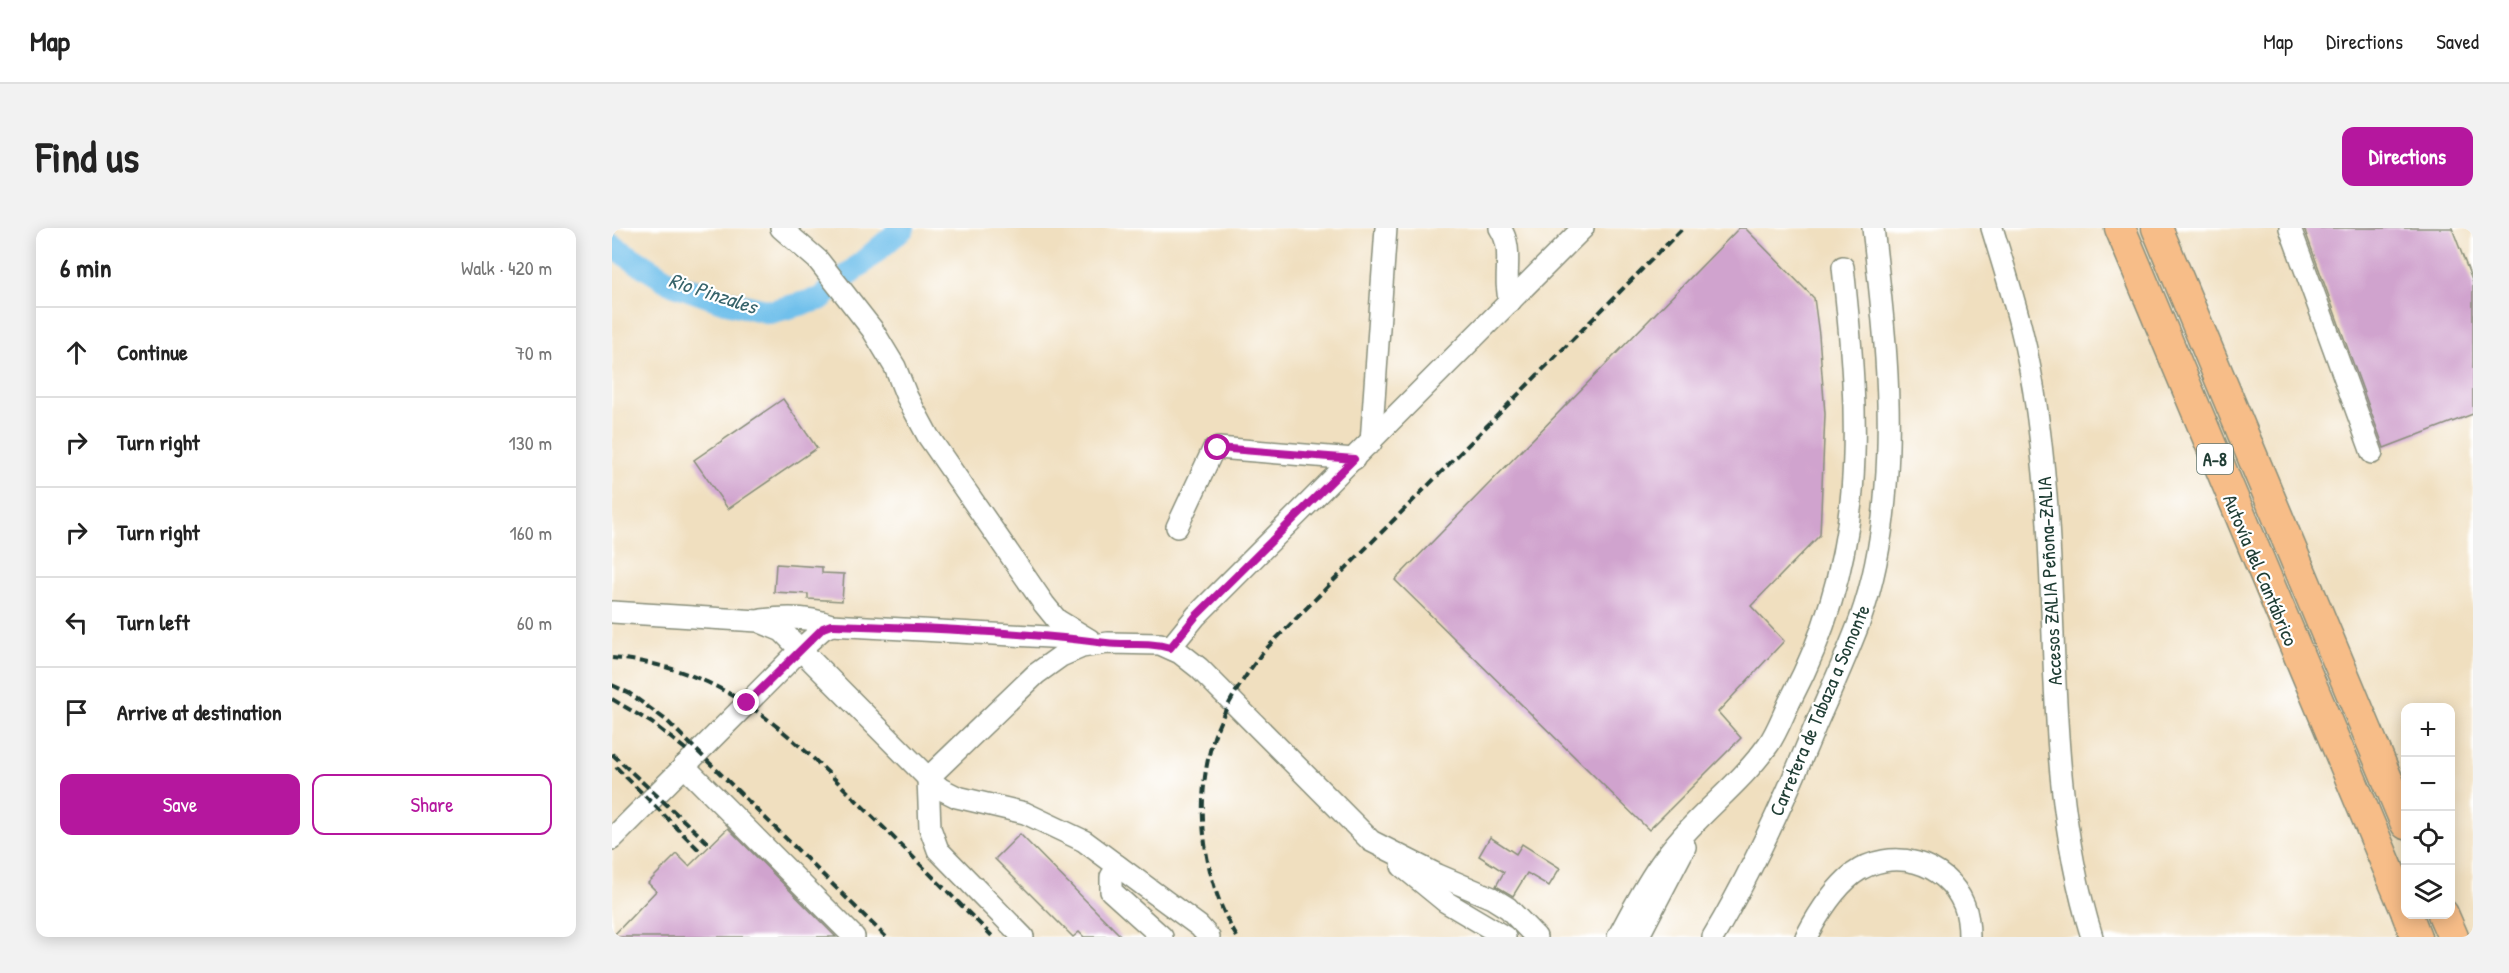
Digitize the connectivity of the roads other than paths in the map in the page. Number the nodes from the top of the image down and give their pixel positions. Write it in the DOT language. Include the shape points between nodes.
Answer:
graph roads {
  1 [pos="781,228"];
  2 [pos="1386,228"];
  3 [pos="1500,228"];
  4 [pos="1583,228"];
  5 [pos="1873,228"];
  6 [pos="1992,228"];
  7 [pos="2120,228"];
  8 [pos="2157,228"];
  9 [pos="2289,228"];
  10 [pos="1843,267"];
  11 [pos="1510,302"];
  12 [pos="1371,443"];
  13 [pos="2372,453"];
  14 [pos="1354,459"];
  15 [pos="1178,526"];
  16 [pos="1037,594"];
  17 [pos="612,612"];
  18 [pos="758,621"];
  19 [pos="831,625"];
  20 [pos="1023,635"];
  21 [pos="1099,642"];
  22 [pos="1170,648"];
  23 [pos="801,649"];
  24 [pos="1036,674"];
  25 [pos="684,766"];
  26 [pos="928,778"];
  27 [pos="2401,812"];
  28 [pos="1698,821"];
  29 [pos="612,839"];
  30 [pos="1371,841"];
  31 [pos="1118,866"];
  32 [pos="1737,898"];
  33 [pos="2401,901"];
  34 [pos="2408,919"];
  35 [pos="2445,919"];
  36 [pos="1497,932"];
  37 [pos="1806,935"];
  38 [pos="854,937"];
  39 [pos="1023,937"];
  40 [pos="1162,937"];
  41 [pos="1209,937"];
  42 [pos="1536,937"];
  43 [pos="1617,937"];
  44 [pos="1638,937"];
  45 [pos="1713,937"];
  46 [pos="1725,937"];
  47 [pos="1969,937"];
  48 [pos="2091,937"];
  49 [pos="2416,937"];
  50 [pos="2453,937"];
  1 -- 16 [label="street" via="818,260 872,329 918,420"];
  2 -- 12 [label="street"];
  3 -- 11 [label="street" via="1508,246 1506,290"];
  4 -- 11 [label="street"];
  5 -- 32 [label="street, Carretera de Tabaza a Somonte" via="1890,418 1876,558 1860,619"];
  6 -- 48 [label="street, Accesos ZALIA Peñona-ZALIA" via="2022,329 2036,406 2046,496 2056,724 2064,810"];
  7 -- 33 [label="highway, Autovía del Cantábrico / A-8"];
  8 -- 27 [label="highway, Autovía del Cantábrico / A-8"];
  9 -- 13 [label="street"];
  10 -- 28 [label="street" via="1856,423 1854,492 1838,580 1807,669 1769,744"];
  11 -- 12 [label="street"];
  12 -- 14 [label="street"];
  14 -- 15 [label="street" via="1218,448 1213,450"];
  14 -- 22 [label="street" via="1196,616"];
  16 -- 20 [label="street" via="1043,612 1040,626"];
  16 -- 21 [label="street" via="1057,620"];
  17 -- 18 [label="street"];
  18 -- 19 [label="street" via="778,618"];
  18 -- 23 [label="street" via="782,631"];
  19 -- 20 [label="street"];
  19 -- 23 [label="street"];
  20 -- 21 [label="street"];
  20 -- 24 [label="street" via="1040,652"];
  21 -- 22 [label="street" via="1149,643"];
  21 -- 24 [label="street" via="1072,651"];
  22 -- 30 [label="street" via="1199,668"];
  23 -- 25 [label="street"];
  23 -- 26 [label="street"];
  24 -- 26 [label="street"];
  25 -- 29 [label="street"];
  25 -- 38 [label="street"];
  26 -- 31 [label="street" via="957,797 1025,813 1084,841"];
  26 -- 39 [label="street" via="930,828 938,850"];
  28 -- 43 [label="street" via="1664,858"];
  28 -- 44 [label="street"];
  30 -- 36 [label="street" via="1446,902"];
  30 -- 42 [label="street" via="1498,902"];
  31 -- 40 [label="street" via="1109,884 1111,891"];
  31 -- 41 [label="street"];
  32 -- 45 [label="street, Carretera de Tabaza a Somonte"];
  32 -- 46 [label="street, Carretera de Tabaza a Somonte"];
  34 -- 49 [label="highway, Autovía del Cantábrico / A-8"];
  35 -- 50 [label="highway"];
  37 -- 47 [label="street" via="1852,875 1874,863 1900,859 1925,865 1946,878 1965,906"];
}
